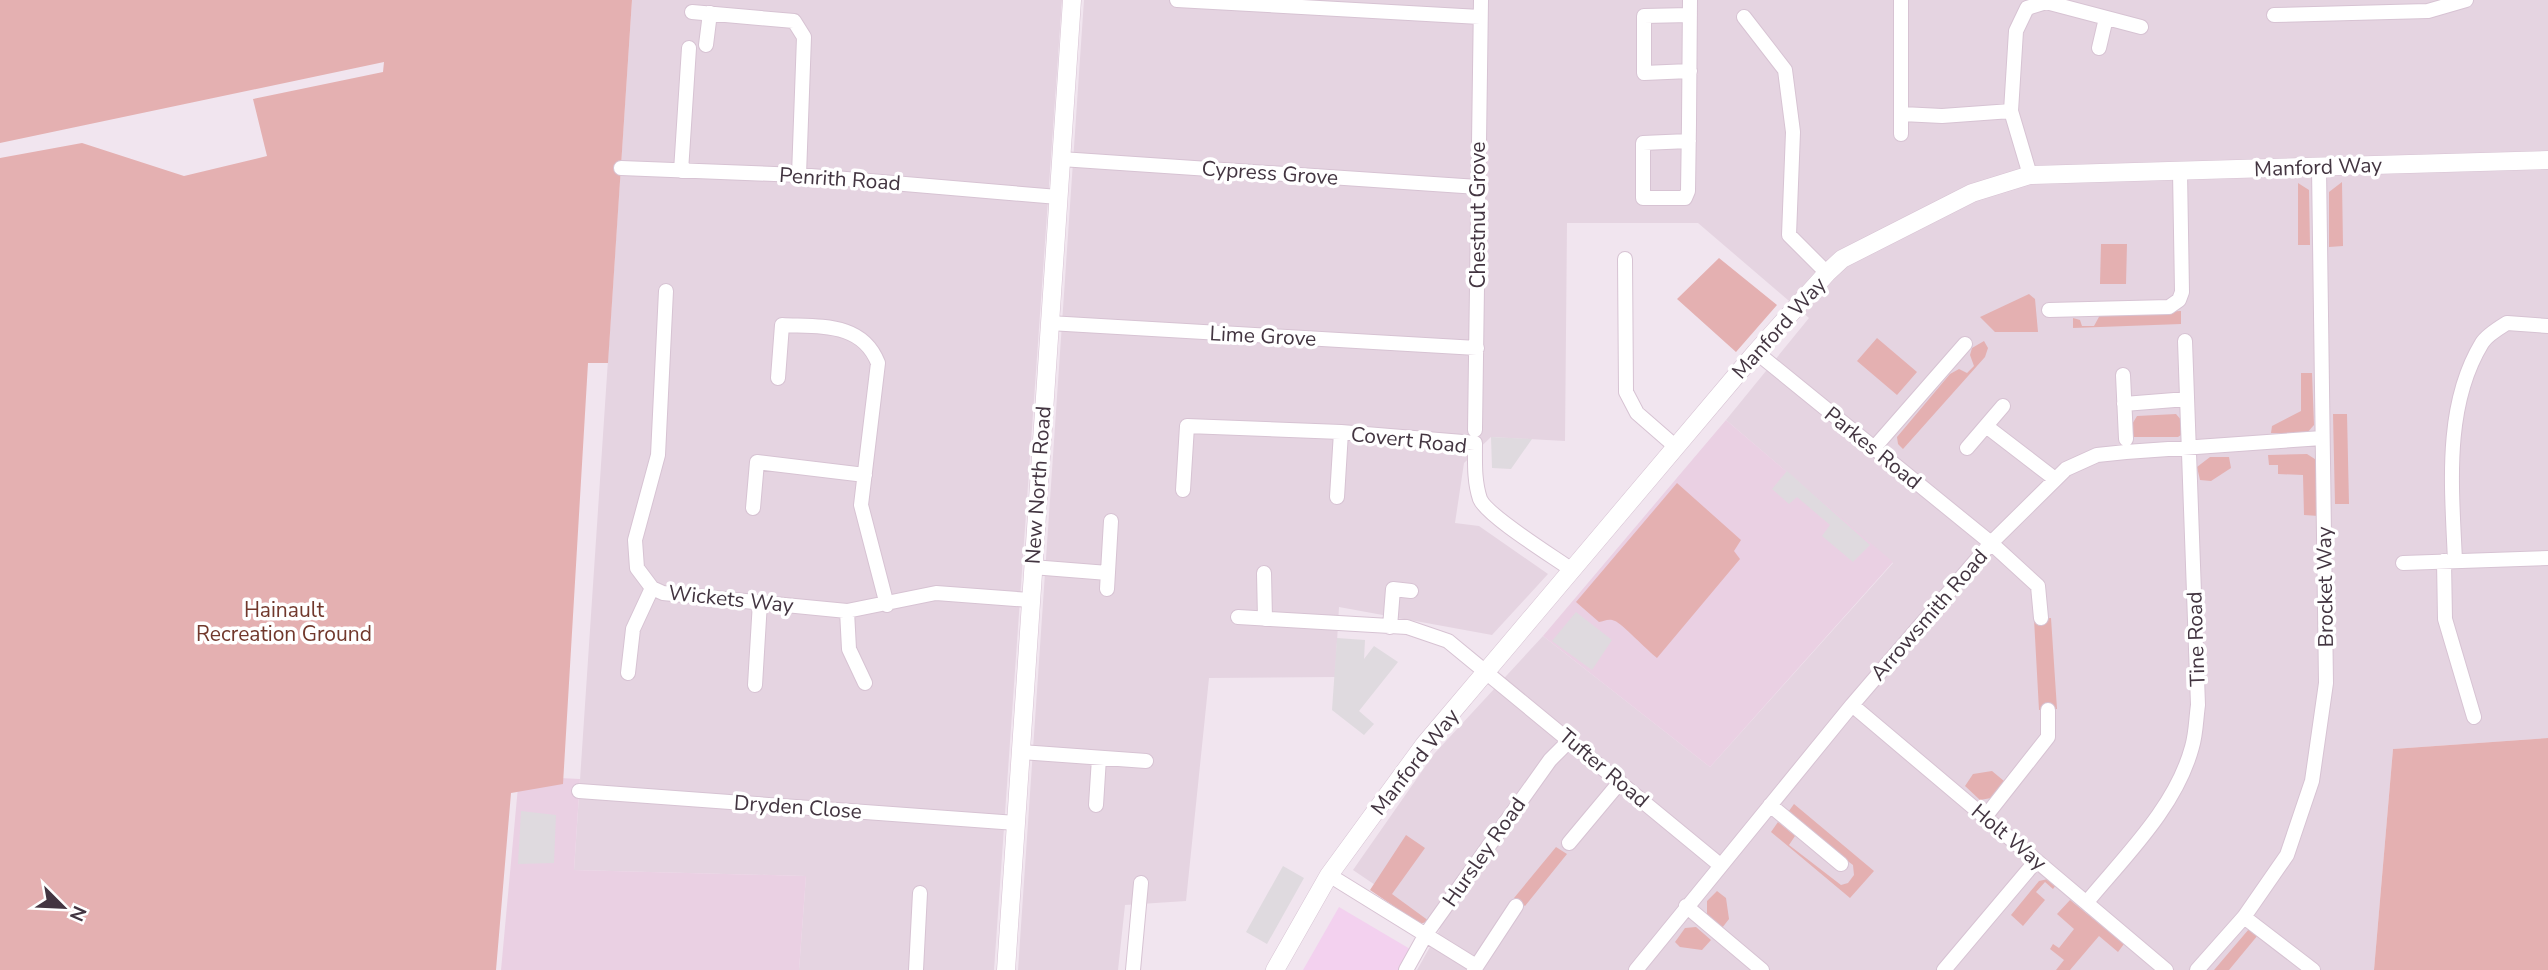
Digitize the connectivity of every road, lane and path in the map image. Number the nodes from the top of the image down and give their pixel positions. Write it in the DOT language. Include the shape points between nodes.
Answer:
graph roads {
  1 [pos="1072,0"];
  2 [pos="1177,0"];
  3 [pos="1480,0"];
  4 [pos="1901,0"];
  5 [pos="2466,0"];
  6 [pos="1690,7"];
  7 [pos="692,12"];
  8 [pos="710,13"];
  9 [pos="2274,15"];
  10 [pos="1480,16"];
  11 [pos="1744,18"];
  12 [pos="2106,18"];
  13 [pos="2141,27"];
  14 [pos="706,45"];
  15 [pos="689,48"];
  16 [pos="2099,48"];
  17 [pos="1690,71"];
  18 [pos="2011,111"];
  19 [pos="1902,114"];
  20 [pos="1901,134"];
  21 [pos="1689,141"];
  22 [pos="1061,159"];
  23 [pos="2548,160"];
  24 [pos="2319,167"];
  25 [pos="621,168"];
  26 [pos="681,171"];
  27 [pos="2180,171"];
  28 [pos="799,175"];
  29 [pos="2030,176"];
  30 [pos="1478,187"];
  31 [pos="1058,197"];
  32 [pos="1625,259"];
  33 [pos="1827,273"];
  34 [pos="666,291"];
  35 [pos="2049,310"];
  36 [pos="1049,323"];
  37 [pos="2548,326"];
  38 [pos="2185,341"];
  39 [pos="1965,344"];
  40 [pos="1477,348"];
  41 [pos="1756,352"];
  42 [pos="1955,356"];
  43 [pos="1967,366"];
  44 [pos="2123,375"];
  45 [pos="778,378"];
  46 [pos="2187,399"];
  47 [pos="2124,404"];
  48 [pos="2003,406"];
  49 [pos="1986,425"];
  50 [pos="1475,430"];
  51 [pos="1341,432"];
  52 [pos="2322,438"];
  53 [pos="2126,439"];
  54 [pos="2189,445"];
  55 [pos="1676,447"];
  56 [pos="1967,447"];
  57 [pos="1874,448"];
  58 [pos="865,475"];
  59 [pos="2055,479"];
  60 [pos="1183,491"];
  61 [pos="1337,497"];
  62 [pos="753,508"];
  63 [pos="1111,520"];
  64 [pos="1990,543"];
  65 [pos="2548,558"];
  66 [pos="2449,561"];
  67 [pos="2403,563"];
  68 [pos="1032,566"];
  69 [pos="1572,570"];
  70 [pos="1108,573"];
  71 [pos="1264,573"];
  72 [pos="652,588"];
  73 [pos="1107,589"];
  74 [pos="1411,591"];
  75 [pos="1030,600"];
  76 [pos="760,602"];
  77 [pos="887,605"];
  78 [pos="847,611"];
  79 [pos="1238,617"];
  80 [pos="2042,618"];
  81 [pos="1265,619"];
  82 [pos="1390,627"];
  83 [pos="1488,671"];
  84 [pos="628,673"];
  85 [pos="864,683"];
  86 [pos="755,685"];
  87 [pos="1852,705"];
  88 [pos="2048,710"];
  89 [pos="2474,717"];
  90 [pos="1570,740"];
  91 [pos="1021,752"];
  92 [pos="1099,758"];
  93 [pos="1146,761"];
  94 [pos="1620,782"];
  95 [pos="579,791"];
  96 [pos="1096,805"];
  97 [pos="1770,805"];
  98 [pos="1985,817"];
  99 [pos="1016,823"];
  100 [pos="1569,843"];
  101 [pos="2036,861"];
  102 [pos="1840,864"];
  103 [pos="1720,865"];
  104 [pos="1329,875"];
  105 [pos="1141,883"];
  106 [pos="920,893"];
  107 [pos="2087,902"];
  108 [pos="1516,906"];
  109 [pos="1686,906"];
  110 [pos="2244,917"];
  111 [pos="1426,934"];
  112 [pos="1952,967"];
  113 [pos="1475,968"];
  114 [pos="916,970"];
  115 [pos="1006,970"];
  116 [pos="1133,970"];
  117 [pos="1275,970"];
  118 [pos="1406,970"];
  119 [pos="1636,970"];
  120 [pos="1762,970"];
  121 [pos="2166,970"];
  122 [pos="2197,970"];
  123 [pos="2313,970"];
  1 -- 22 [label="street, New North Road"];
  2 -- 10 [label="street"];
  3 -- 10 [label="street, Chestnut Grove"];
  4 -- 19 [label="street"];
  5 -- 9 [label="street" via="2428,12"];
  6 -- 17 [label="street"];
  6 -- 17 [label="street" via="1644,16 1644,73"];
  7 -- 8 [label="street"];
  8 -- 14 [label="street"];
  8 -- 28 [label="street" via="794,21 804,37"];
  10 -- 30 [label="street, Chestnut Grove"];
  11 -- 33 [label="street" via="1785,70 1793,132 1789,235"];
  12 -- 13 [label="street"];
  12 -- 16 [label="street"];
  12 -- 18 [label="street" via="2046,2 2027,8 2016,31"];
  15 -- 26 [label="street"];
  17 -- 21 [label="street"];
  18 -- 19 [label="street"];
  18 -- 29 [label="street"];
  19 -- 20 [label="street"];
  21 -- 21 [label="street" via="1685,198 1643,198 1643,143"];
  22 -- 30 [label="street, Cypress Grove"];
  22 -- 31 [label="street, New North Road"];
  23 -- 24 [label="street, Manford Way"];
  24 -- 27 [label="street, Manford Way"];
  24 -- 52 [label="street, Brocket Way"];
  25 -- 26 [label="street, Penrith Road"];
  26 -- 28 [label="street, Penrith Road"];
  27 -- 29 [label="street, Manford Way"];
  27 -- 35 [label="street" via="2179,300 2169,307"];
  28 -- 31 [label="street, Penrith Road"];
  29 -- 33 [label="street, Manford Way" via="1972,193 1842,259"];
  30 -- 40 [label="street, Chestnut Grove"];
  31 -- 36 [label="street, New North Road"];
  32 -- 55 [label="street" via="1626,392 1637,413"];
  33 -- 41 [label="street, Manford Way"];
  34 -- 72 [label="street, Wickets Way" via="658,455 635,540 637,568"];
  36 -- 40 [label="street, Lime Grove"];
  36 -- 68 [label="street, New North Road"];
  37 -- 66 [label="street" via="2507,323 2483,340 2460,393"];
  38 -- 46 [label="street, Tine Road"];
  39 -- 42 [label="street"];
  40 -- 50 [label="street, Chestnut Grove"];
  41 -- 55 [label="street, Manford Way"];
  41 -- 57 [label="street, Parkes Road"];
  42 -- 43 [label="street"];
  42 -- 57 [label="street"];
  44 -- 47 [label="street"];
  45 -- 58 [label="street" via="782,325 858,334 878,363"];
  46 -- 47 [label="street"];
  46 -- 54 [label="street, Tine Road"];
  47 -- 53 [label="street"];
  48 -- 49 [label="street"];
  49 -- 56 [label="street"];
  49 -- 59 [label="street"];
  51 -- 60 [label="street, Covert Road" via="1187,426"];
  51 -- 61 [label="street, Covert Road"];
  51 -- 69 [label="street, Covert Road" via="1475,443 1475,478 1481,502"];
  52 -- 54 [label="street, Arrowsmith Road"];
  52 -- 110 [label="street, Brocket Way" via="2326,683 2312,781 2287,855"];
  54 -- 59 [label="street, Arrowsmith Road" via="2097,455"];
  54 -- 107 [label="street, Tine Road" via="2199,705 2192,748 2153,822"];
  55 -- 69 [label="street, Manford Way"];
  57 -- 64 [label="street, Parkes Road"];
  58 -- 62 [label="street" via="757,462"];
  58 -- 77 [label="street" via="861,505"];
  59 -- 64 [label="street, Arrowsmith Road"];
  63 -- 70 [label="street"];
  64 -- 80 [label="street, Parkes Road" via="2038,586"];
  64 -- 87 [label="street, Arrowsmith Road"];
  65 -- 66 [label="street"];
  66 -- 67 [label="street"];
  66 -- 89 [label="street" via="2445,619"];
  68 -- 70 [label="street"];
  68 -- 75 [label="street, New North Road"];
  69 -- 83 [label="street, Manford Way"];
  70 -- 73 [label="street"];
  71 -- 81 [label="street"];
  72 -- 76 [label="street, Wickets Way" via="663,593"];
  72 -- 84 [label="street" via="633,629"];
  74 -- 82 [label="street" via="1393,589"];
  75 -- 77 [label="street, Wickets Way" via="936,593"];
  75 -- 91 [label="street, New North Road"];
  76 -- 78 [label="street, Wickets Way"];
  76 -- 86 [label="street"];
  77 -- 78 [label="street, Wickets Way"];
  78 -- 85 [label="street" via="849,649"];
  79 -- 81 [label="street, Tufter Road"];
  81 -- 82 [label="street, Tufter Road"];
  82 -- 83 [label="street, Tufter Road" via="1407,627 1448,640"];
  83 -- 90 [label="street, Tufter Road"];
  83 -- 104 [label="street, Manford Way" via="1424,745"];
  87 -- 97 [label="street, Arrowsmith Road"];
  87 -- 98 [label="street, Holt Way"];
  88 -- 98 [label="street" via="2048,737"];
  90 -- 94 [label="street, Tufter Road"];
  90 -- 111 [label="street, Hursley Road" via="1550,760"];
  91 -- 92 [label="street"];
  91 -- 99 [label="street, New North Road"];
  92 -- 93 [label="street"];
  92 -- 96 [label="street"];
  94 -- 100 [label="street"];
  94 -- 103 [label="street, Tufter Road"];
  95 -- 99 [label="street, Dryden Close"];
  97 -- 102 [label="street"];
  97 -- 103 [label="street, Arrowsmith Road"];
  98 -- 101 [label="street, Holt Way"];
  99 -- 115 [label="street, New North Road"];
  101 -- 107 [label="street, Holt Way"];
  101 -- 112 [label="street"];
  103 -- 109 [label="street, Arrowsmith Road"];
  104 -- 111 [label="street"];
  104 -- 117 [label="street, Manford Way"];
  105 -- 116 [label="street"];
  106 -- 114 [label="street"];
  107 -- 121 [label="street, Holt Way"];
  108 -- 113 [label="street"];
  109 -- 119 [label="street, Arrowsmith Road"];
  109 -- 120 [label="street"];
  110 -- 122 [label="street, Brocket Way"];
  110 -- 123 [label="street"];
  111 -- 113 [label="street"];
  111 -- 118 [label="street, Hursley Road"];
}
